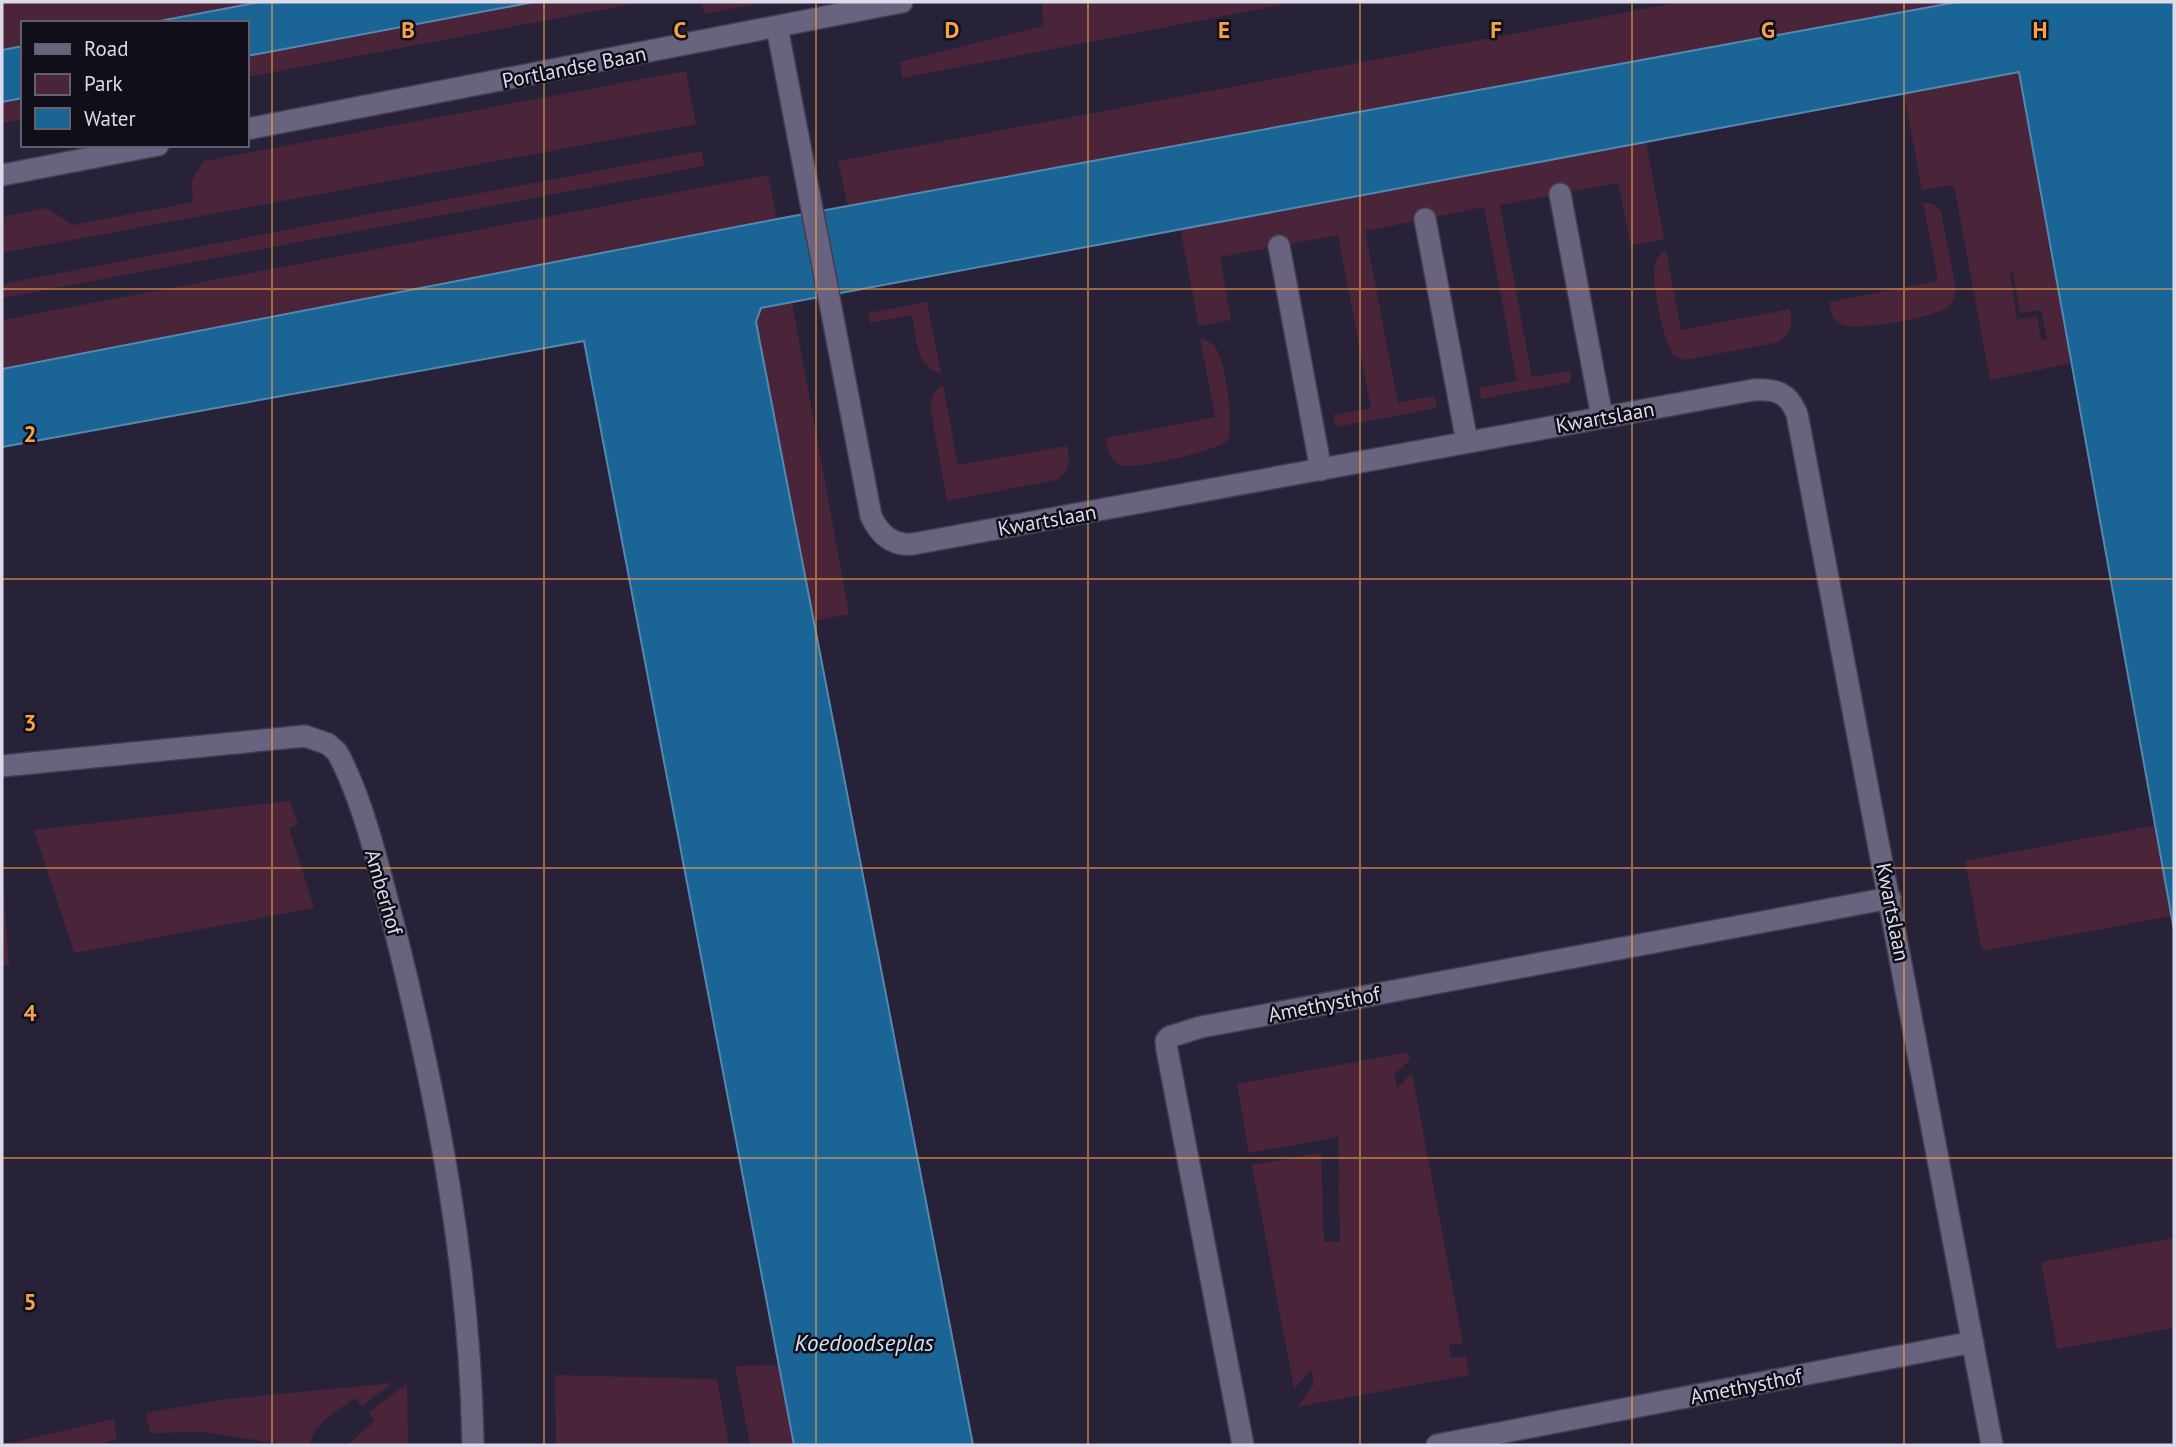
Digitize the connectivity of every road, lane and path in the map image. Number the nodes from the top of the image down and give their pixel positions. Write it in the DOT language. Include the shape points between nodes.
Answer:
graph roads {
  1 [pos="902,2"];
  2 [pos="777,27"];
  3 [pos="248,129"];
  4 [pos="147,147"];
  5 [pos="2,174"];
  6 [pos="1560,194"];
  7 [pos="1426,219"];
  8 [pos="1279,246"];
  9 [pos="1602,417"];
  10 [pos="1467,442"];
  11 [pos="1321,470"];
  12 [pos="3,760"];
  13 [pos="1890,898"];
  14 [pos="1973,1342"];
  15 [pos="473,1445"];
  16 [pos="1243,1445"];
  17 [pos="1437,1445"];
  18 [pos="1992,1445"];
  1 -- 2 [label="street, Portlandse Baan"];
  2 -- 3 [label="street, Portlandse Baan"];
  2 -- 11 [label="street, Kwartslaan" via="871,516 878,530 897,543 913,544"];
  4 -- 5 [label="street"];
  6 -- 9 [label="street"];
  7 -- 10 [label="street"];
  8 -- 11 [label="street"];
  9 -- 10 [label="street, Kwartslaan"];
  9 -- 13 [label="street, Kwartslaan" via="1753,390 1772,389 1791,401"];
  10 -- 11 [label="street, Kwartslaan"];
  12 -- 15 [label="street, Amberhof" via="306,736 337,752 385,891 445,1156 467,1316"];
  13 -- 14 [label="street, Kwartslaan"];
  13 -- 16 [label="street, Amethysthof" via="1169,1037 1167,1051"];
  14 -- 17 [label="street, Amethysthof"];
  14 -- 18 [label="street, Kwartslaan"];
}
